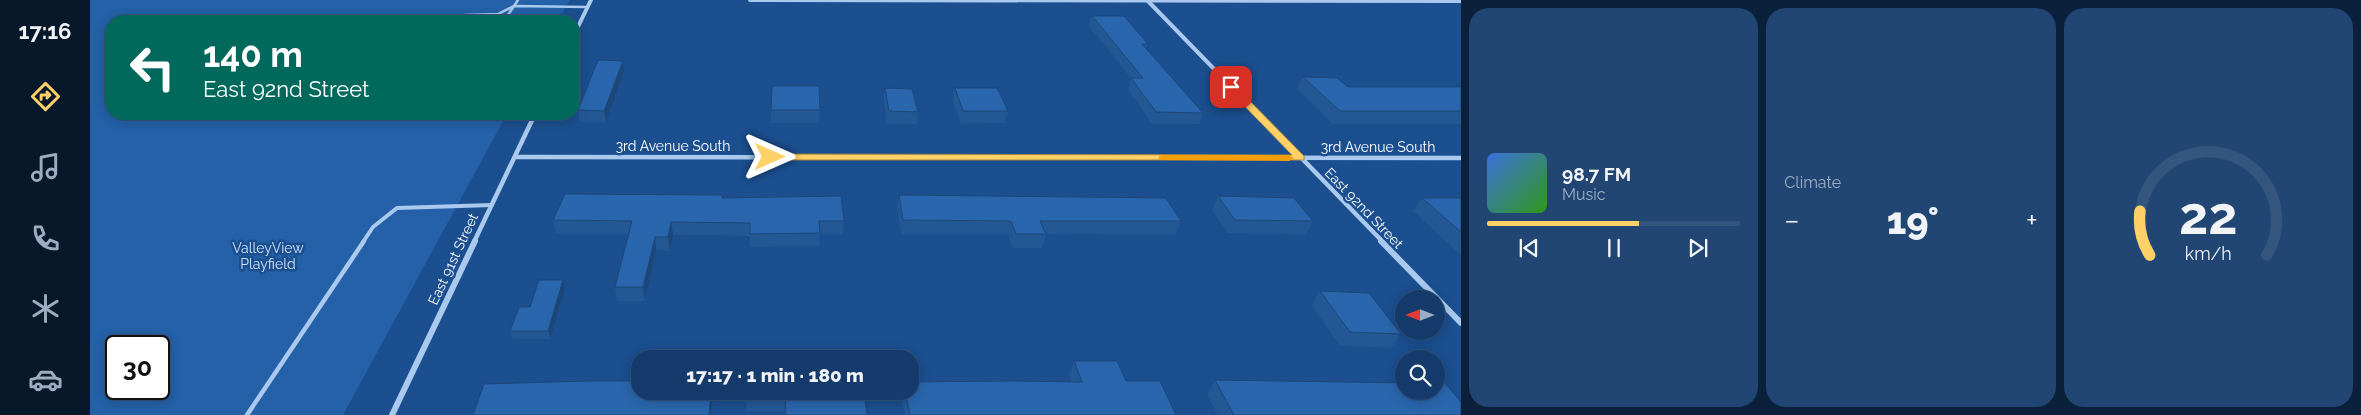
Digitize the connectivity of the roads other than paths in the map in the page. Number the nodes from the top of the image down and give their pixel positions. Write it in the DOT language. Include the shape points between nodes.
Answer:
graph roads {
  1 [pos="518,0"];
  2 [pos="590,0"];
  3 [pos="750,0"];
  4 [pos="1147,0"];
  5 [pos="1461,1"];
  6 [pos="514,6"];
  7 [pos="587,7"];
  8 [pos="465,15"];
  9 [pos="508,15"];
  10 [pos="580,22"];
  11 [pos="532,120"];
  12 [pos="514,157"];
  13 [pos="1300,158"];
  14 [pos="1461,158"];
  15 [pos="492,205"];
  16 [pos="1461,323"];
  17 [pos="247,415"];
  18 [pos="392,415"];
  1 -- 6 [label="lane"];
  2 -- 7 [label="street"];
  3 -- 4 [label="street"];
  4 -- 5 [label="street"];
  4 -- 13 [label="street, East 92nd Street"];
  6 -- 7 [label="lane"];
  6 -- 8 [label="lane" via="498,14"];
  6 -- 9 [label="lane"];
  7 -- 10 [label="street"];
  11 -- 12 [label="street, East 91st Street"];
  12 -- 13 [label="street, 3rd Avenue South"];
  12 -- 15 [label="street, East 91st Street"];
  13 -- 14 [label="street, 3rd Avenue South"];
  13 -- 16 [label="street, East 92nd Street"];
  15 -- 17 [label="lane" via="397,208 373,227"];
  15 -- 18 [label="street, East 91st Street"];
}
